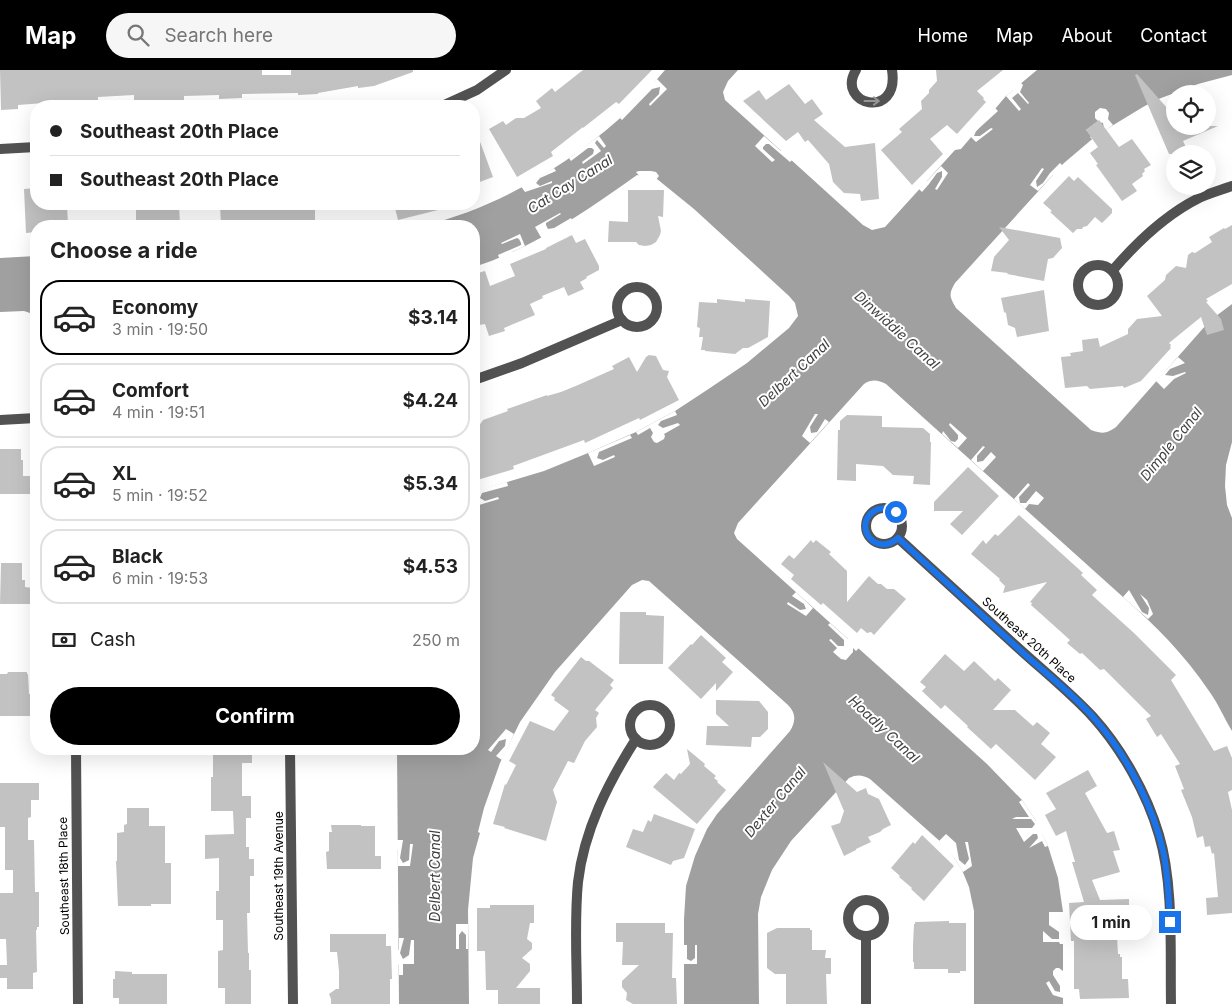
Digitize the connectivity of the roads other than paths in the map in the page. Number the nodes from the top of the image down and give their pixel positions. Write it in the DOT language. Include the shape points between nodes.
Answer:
graph roads {
  1 [pos="506,70"];
  2 [pos="856,70"];
  3 [pos="892,70"];
  4 [pos="455,100"];
  5 [pos="30,146"];
  6 [pos="0,149"];
  7 [pos="1232,186"];
  8 [pos="1113,270"];
  9 [pos="622,320"];
  10 [pos="480,378"];
  11 [pos="30,418"];
  12 [pos="0,420"];
  13 [pos="898,538"];
  14 [pos="636,739"];
  15 [pos="76,755"];
  16 [pos="290,755"];
  17 [pos="866,936"];
  18 [pos="78,1004"];
  19 [pos="293,1004"];
  20 [pos="577,1004"];
  21 [pos="866,1004"];
  22 [pos="1171,1004"];
  1 -- 4 [label="street"];
  2 -- 3 [label="street, one-way" via="852,77 855,94 863,101 873,103 883,100 892,91"];
  5 -- 6 [label="street"];
  7 -- 8 [label="street" via="1199,198 1166,218 1144,236"];
  8 -- 8 [label="street" via="1096,264 1085,269 1080,274 1078,285 1083,298 1099,305 1114,298 1119,282"];
  9 -- 10 [label="street"];
  11 -- 12 [label="street"];
  13 -- 22 [label="street, Southeast 20th Place" via="1070,693 1094,717 1129,768 1152,815 1164,856 1170,915"];
  14 -- 20 [label="street" via="604,795 584,850 577,899"];
  15 -- 18 [label="street, Southeast 18th Place"];
  16 -- 19 [label="street, Southeast 19th Avenue"];
  17 -- 21 [label="street"];
}
